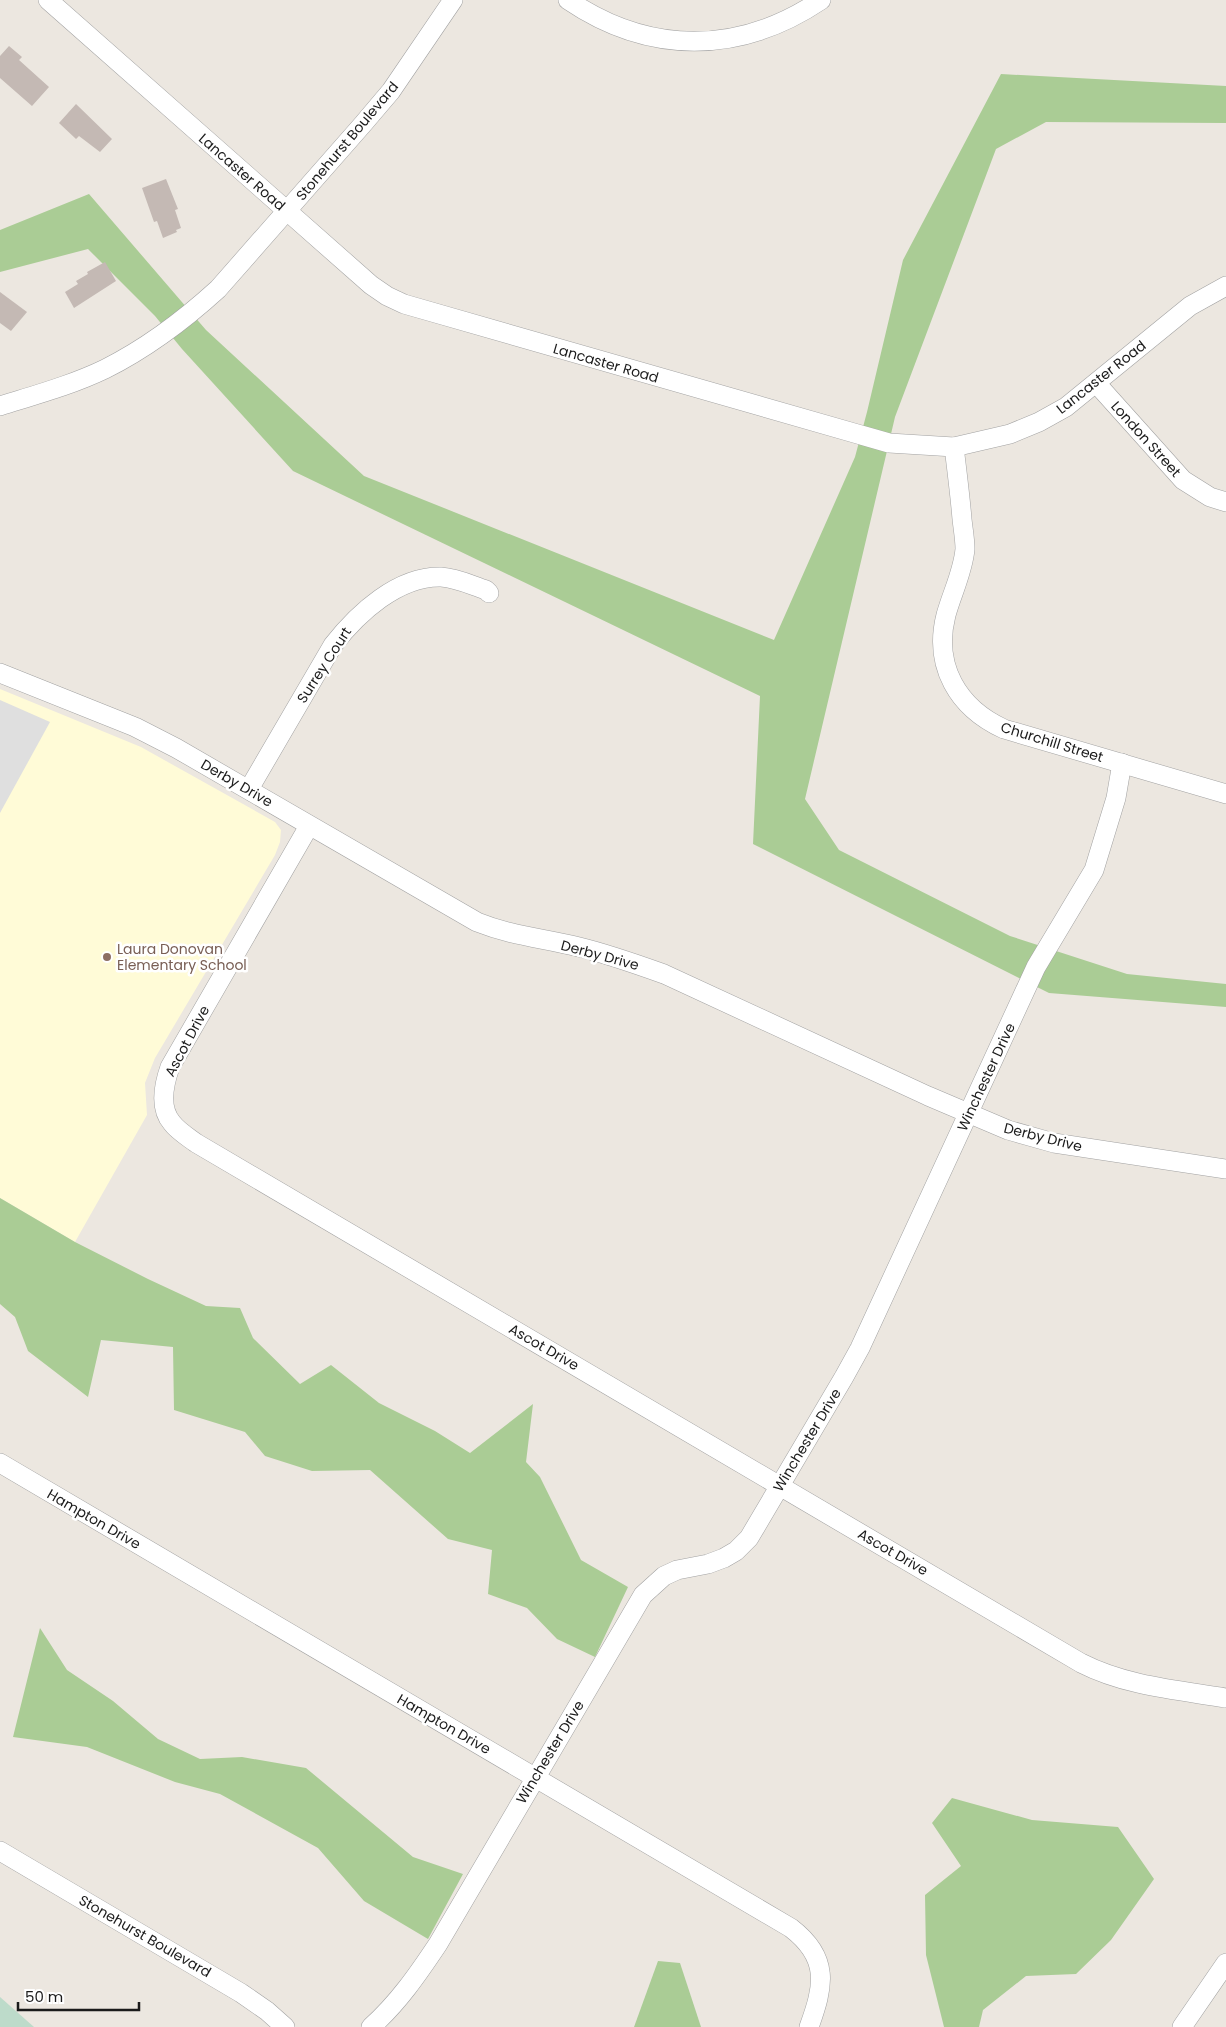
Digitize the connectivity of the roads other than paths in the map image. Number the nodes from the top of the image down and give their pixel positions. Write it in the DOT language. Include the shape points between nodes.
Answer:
graph roads {
  1 [pos="48,0"];
  2 [pos="453,0"];
  3 [pos="568,0"];
  4 [pos="821,0"];
  5 [pos="287,211"];
  6 [pos="1226,286"];
  7 [pos="1096,383"];
  8 [pos="0,406"];
  9 [pos="954,447"];
  10 [pos="1226,502"];
  11 [pos="489,593"];
  12 [pos="0,673"];
  13 [pos="1122,763"];
  14 [pos="248,790"];
  15 [pos="1226,794"];
  16 [pos="309,826"];
  17 [pos="969,1113"];
  18 [pos="1226,1169"];
  19 [pos="0,1463"];
  20 [pos="780,1486"];
  21 [pos="1226,1698"];
  22 [pos="535,1777"];
  23 [pos="0,1851"];
  24 [pos="1226,1963"];
  25 [pos="285,2027"];
  26 [pos="371,2027"];
  27 [pos="809,2027"];
  28 [pos="1182,2027"];
  1 -- 5 [label="street, Lancaster Road"];
  2 -- 5 [label="street, Stonehurst Boulevard" via="391,91"];
  3 -- 4 [label="street" via="607,23 631,32 656,38 708,41 774,26"];
  5 -- 8 [label="street, Stonehurst Boulevard" via="218,288 165,333 104,370"];
  5 -- 9 [label="street, Lancaster Road" via="371,285 404,304 889,443"];
  6 -- 7 [label="street, Lancaster Road" via="1190,306"];
  7 -- 9 [label="street, Lancaster Road" via="1066,407 1039,422 1010,434"];
  7 -- 10 [label="street, London Street" via="1183,480"];
  9 -- 13 [label="street, Churchill Street" via="965,548 946,615 943,650 955,688 975,712 1004,729"];
  11 -- 14 [label="street, Surrey Court" via="454,579 429,578 395,590 364,610 333,645"];
  12 -- 14 [label="street, Derby Drive" via="135,727"];
  13 -- 15 [label="street, Churchill Street"];
  13 -- 17 [label="street, Winchester Drive" via="1116,798 1094,870 1036,967"];
  14 -- 16 [label="street, Derby Drive"];
  16 -- 17 [label="street, Derby Drive" via="477,922 515,935 614,956 664,974"];
  16 -- 20 [label="street, Ascot Drive" via="170,1067 164,1089 165,1113 171,1123 196,1143"];
  17 -- 18 [label="street, Derby Drive" via="1008,1130 1054,1142"];
  17 -- 20 [label="street, Winchester Drive" via="860,1348"];
  19 -- 22 [label="street, Hampton Drive"];
  20 -- 21 [label="street, Ascot Drive" via="1098,1672 1129,1682"];
  20 -- 22 [label="street, Winchester Drive" via="749,1538 736,1551 708,1564 664,1576 643,1595"];
  22 -- 26 [label="street, Winchester Drive" via="418,1974"];
  22 -- 27 [label="street, Hampton Drive" via="800,1935 811,1948 821,1975 821,1989"];
  23 -- 25 [label="street, Stonehurst Boulevard" via="241,1993"];
  24 -- 28 [label="street"];
}
